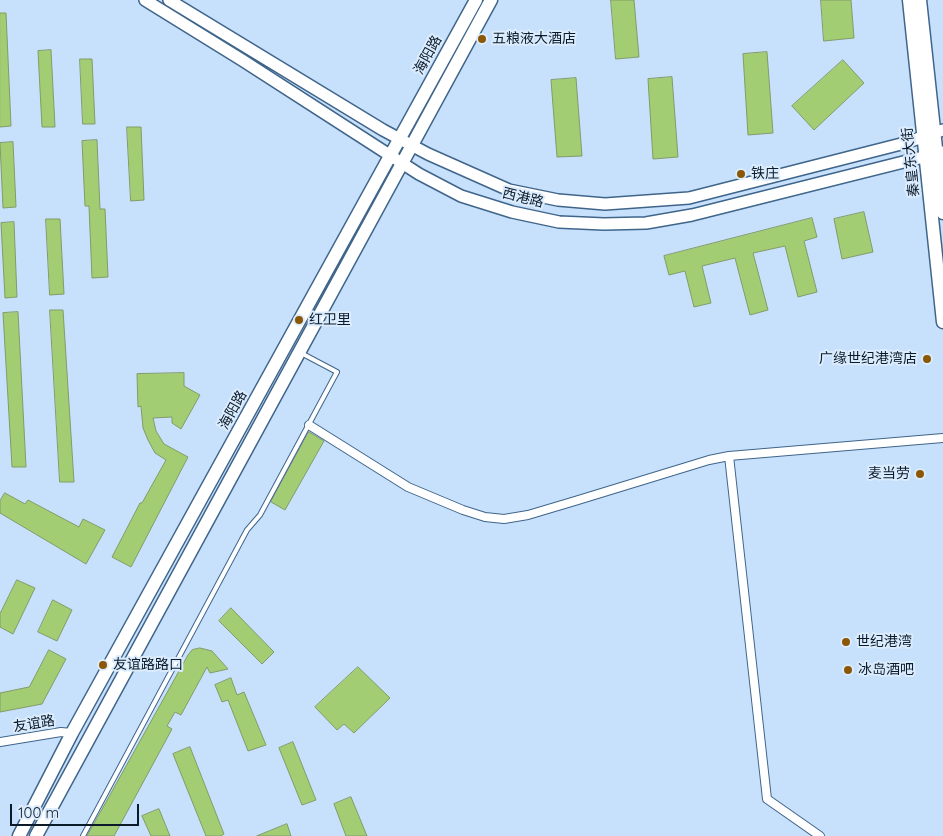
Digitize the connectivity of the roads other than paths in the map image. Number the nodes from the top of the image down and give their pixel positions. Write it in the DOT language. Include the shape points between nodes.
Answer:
graph roads {
  1 [pos="145,0"];
  2 [pos="169,0"];
  3 [pos="476,0"];
  4 [pos="491,0"];
  5 [pos="909,0"];
  6 [pos="920,0"];
  7 [pos="934,134"];
  8 [pos="399,139"];
  9 [pos="412,146"];
  10 [pos="935,154"];
  11 [pos="390,156"];
  12 [pos="402,163"];
  13 [pos="943,213"];
  14 [pos="943,322"];
  15 [pos="299,352"];
  16 [pos="309,425"];
  17 [pos="943,438"];
  18 [pos="730,456"];
  19 [pos="72,734"];
  20 [pos="0,742"];
  21 [pos="20,836"];
  22 [pos="36,836"];
  23 [pos="82,836"];
  24 [pos="820,836"];
  1 -- 11 [label="main road, 西港路"];
  2 -- 8 [label="main road, 西港路"];
  3 -- 8 [label="main road, 海阳路"];
  4 -- 9 [label="main road, 海阳路"];
  5 -- 7 [label="main road, 秦皇东大街"];
  6 -- 7 [label="main road, 秦皇东大街"];
  7 -- 9 [label="main road, 西港路" via="689,198 605,204 558,200 509,190"];
  7 -- 10 [label="main road, 秦皇东大街"];
  8 -- 9 [label="main road, 西港路"];
  8 -- 11 [label="main road, 海阳路"];
  9 -- 12 [label="main road, 海阳路"];
  10 -- 12 [label="main road, 西港路" via="692,215 646,223 604,224 559,222 512,212 461,196"];
  10 -- 13 [label="main road, 秦皇东大街"];
  10 -- 14 [label="main road, 秦皇东大街"];
  11 -- 12 [label="main road, 西港路"];
  11 -- 19 [label="main road, 海阳路"];
  12 -- 15 [label="main road, 海阳路"];
  15 -- 16 [label="lane" via="337,372"];
  15 -- 22 [label="main road, 海阳路"];
  16 -- 18 [label="street" via="408,487 463,510 504,519"];
  16 -- 23 [label="lane" via="260,515 247,530"];
  17 -- 18 [label="street"];
  18 -- 24 [label="street" via="767,799"];
  19 -- 20 [label="street, 友谊路" via="61,732"];
  19 -- 21 [label="main road, 海阳路"];
}
